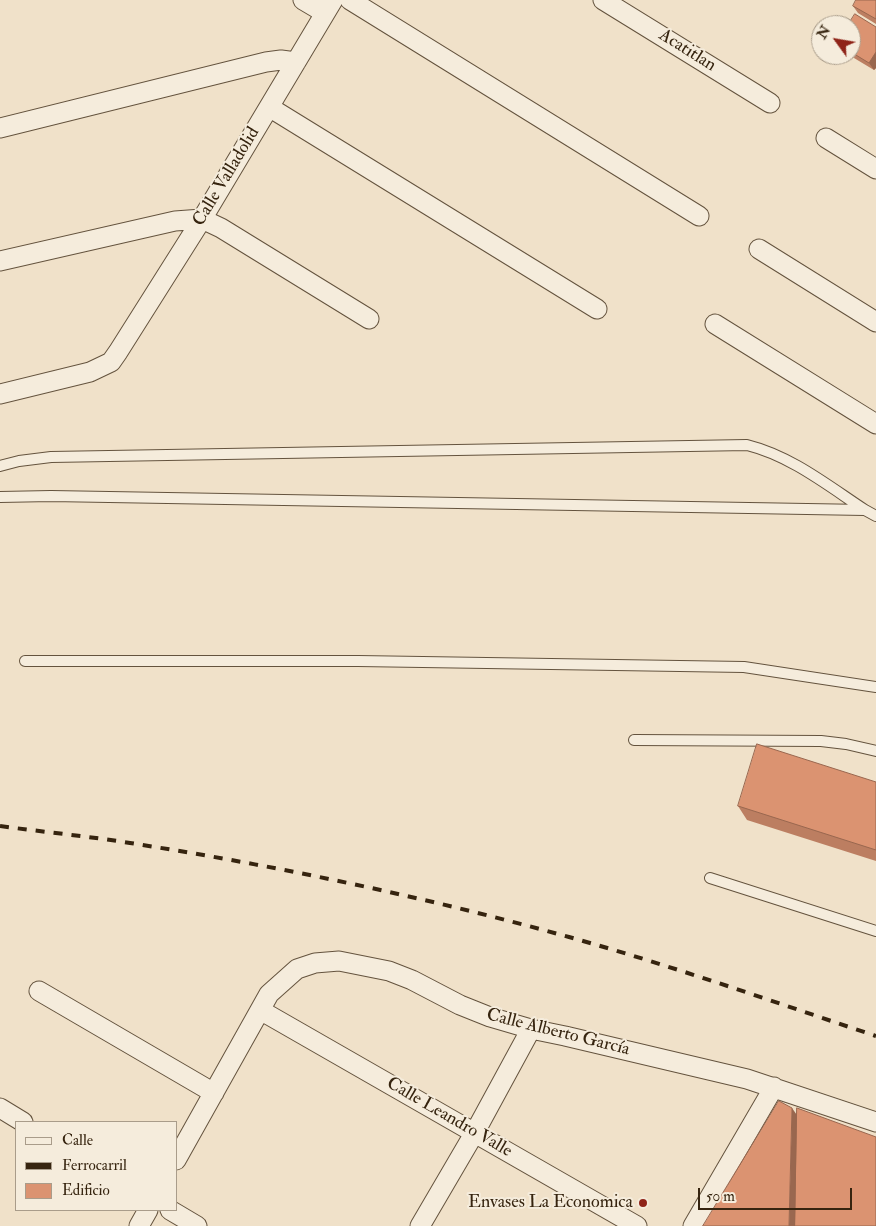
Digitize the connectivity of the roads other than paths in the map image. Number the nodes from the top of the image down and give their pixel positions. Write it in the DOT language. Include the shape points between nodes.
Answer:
graph roads {
  1 [pos="303,0"];
  2 [pos="350,0"];
  3 [pos="604,0"];
  4 [pos="329,7"];
  5 [pos="296,62"];
  6 [pos="770,102"];
  7 [pos="269,108"];
  8 [pos="0,128"];
  9 [pos="826,138"];
  10 [pos="876,169"];
  11 [pos="699,216"];
  12 [pos="202,219"];
  13 [pos="759,249"];
  14 [pos="0,261"];
  15 [pos="597,309"];
  16 [pos="369,319"];
  17 [pos="876,322"];
  18 [pos="715,324"];
  19 [pos="0,394"];
  20 [pos="876,424"];
  21 [pos="0,466"];
  22 [pos="0,497"];
  23 [pos="865,510"];
  24 [pos="876,516"];
  25 [pos="25,661"];
  26 [pos="876,687"];
  27 [pos="634,740"];
  28 [pos="876,751"];
  29 [pos="710,878"];
  30 [pos="876,931"];
  31 [pos="39,991"];
  32 [pos="260,1010"];
  33 [pos="531,1030"];
  34 [pos="774,1087"];
  35 [pos="214,1093"];
  36 [pos="0,1108"];
  37 [pos="21,1121"];
  38 [pos="876,1122"];
  39 [pos="475,1132"];
  40 [pos="178,1156"];
  41 [pos="147,1211"];
  42 [pos="172,1211"];
  43 [pos="139,1226"];
  44 [pos="197,1226"];
  45 [pos="420,1226"];
  46 [pos="637,1226"];
  47 [pos="692,1226"];
  1 -- 4 [label="street"];
  2 -- 11 [label="street"];
  3 -- 6 [label="street, Acatitlan"];
  4 -- 5 [label="street, Calle Valladolid"];
  5 -- 7 [label="street, Calle Valladolid"];
  5 -- 8 [label="street" via="266,62"];
  7 -- 12 [label="street, Calle Valladolid"];
  7 -- 15 [label="street"];
  9 -- 10 [label="street"];
  12 -- 14 [label="street" via="175,221"];
  12 -- 16 [label="street"];
  12 -- 19 [label="street, Calle Valladolid" via="111,362 90,372"];
  13 -- 17 [label="street"];
  18 -- 20 [label="street"];
  21 -- 23 [label="lane" via="51,457 748,445 778,454"];
  22 -- 23 [label="lane"];
  23 -- 24 [label="lane"];
  25 -- 26 [label="lane" via="358,661 744,667"];
  27 -- 28 [label="lane" via="821,741"];
  29 -- 30 [label="lane"];
  31 -- 35 [label="street"];
  32 -- 33 [label="street, Calle Alberto García" via="269,994 297,969 315,963 339,962 389,971 460,1005"];
  32 -- 35 [label="street, Calle Alberto García"];
  32 -- 39 [label="street, Calle Leandro Valle"];
  33 -- 34 [label="street, Calle Alberto García"];
  33 -- 39 [label="street"];
  34 -- 38 [label="street, Calle Alberto García"];
  34 -- 47 [label="street"];
  35 -- 40 [label="street, Calle Alberto García"];
  36 -- 37 [label="street"];
  39 -- 45 [label="street"];
  39 -- 46 [label="street, Calle Leandro Valle"];
  41 -- 43 [label="street"];
  42 -- 44 [label="street"];
}
